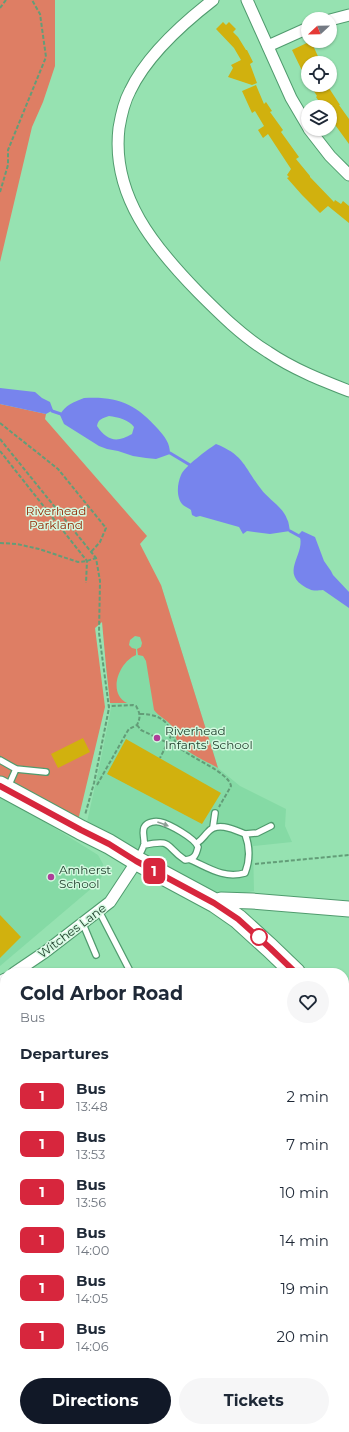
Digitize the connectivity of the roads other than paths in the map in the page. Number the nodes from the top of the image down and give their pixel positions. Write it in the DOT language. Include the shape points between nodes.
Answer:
graph roads {
  1 [pos="212,0"];
  2 [pos="247,0"];
  3 [pos="349,15"];
  4 [pos="337,18"];
  5 [pos="301,31"];
  6 [pos="268,46"];
  7 [pos="301,115"];
  8 [pos="315,136"];
  9 [pos="349,176"];
  10 [pos="349,391"];
  11 [pos="0,760"];
  12 [pos="16,768"];
  13 [pos="46,772"];
  14 [pos="4,787"];
  15 [pos="215,813"];
  16 [pos="272,826"];
  17 [pos="213,827"];
  18 [pos="245,834"];
  19 [pos="197,843"];
  20 [pos="140,853"];
  21 [pos="191,860"];
  22 [pos="214,903"];
  23 [pos="349,909"];
  24 [pos="99,911"];
  25 [pos="83,924"];
  26 [pos="96,955"];
  27 [pos="21,968"];
  28 [pos="128,968"];
  29 [pos="291,968"];
  1 -- 10 [label="street" via="168,39 130,91 121,119 118,140 119,160 127,193 136,215 168,259 238,330 296,368"];
  2 -- 6 [label="street"];
  3 -- 4 [label="street"];
  5 -- 6 [label="street"];
  6 -- 7 [label="street"];
  8 -- 9 [label="street"];
  11 -- 12 [label="lane"];
  12 -- 13 [label="lane"];
  12 -- 14 [label="lane"];
  14 -- 20 [label="highway" via="109,844"];
  15 -- 17 [label="lane"];
  16 -- 18 [label="lane" via="257,833"];
  17 -- 18 [label="lane"];
  17 -- 19 [label="lane" via="204,839"];
  18 -- 21 [label="lane" via="248,841 248,865 245,873 228,875"];
  20 -- 19 [label="lane, one-way" via="143,831 150,822 159,821"];
  19 -- 21 [label="lane" via="197,854"];
  20 -- 21 [label="lane" via="159,842 167,844 185,860"];
  20 -- 22 [label="highway"];
  20 -- 24 [label="street, Witches Lane" via="110,902"];
  22 -- 23 [label="main road" via="222,900 252,901"];
  22 -- 29 [label="highway" via="238,919"];
  24 -- 25 [label="street, Witches Lane"];
  24 -- 28 [label="lane"];
  25 -- 26 [label="lane"];
  25 -- 27 [label="street, Witches Lane"];
}
